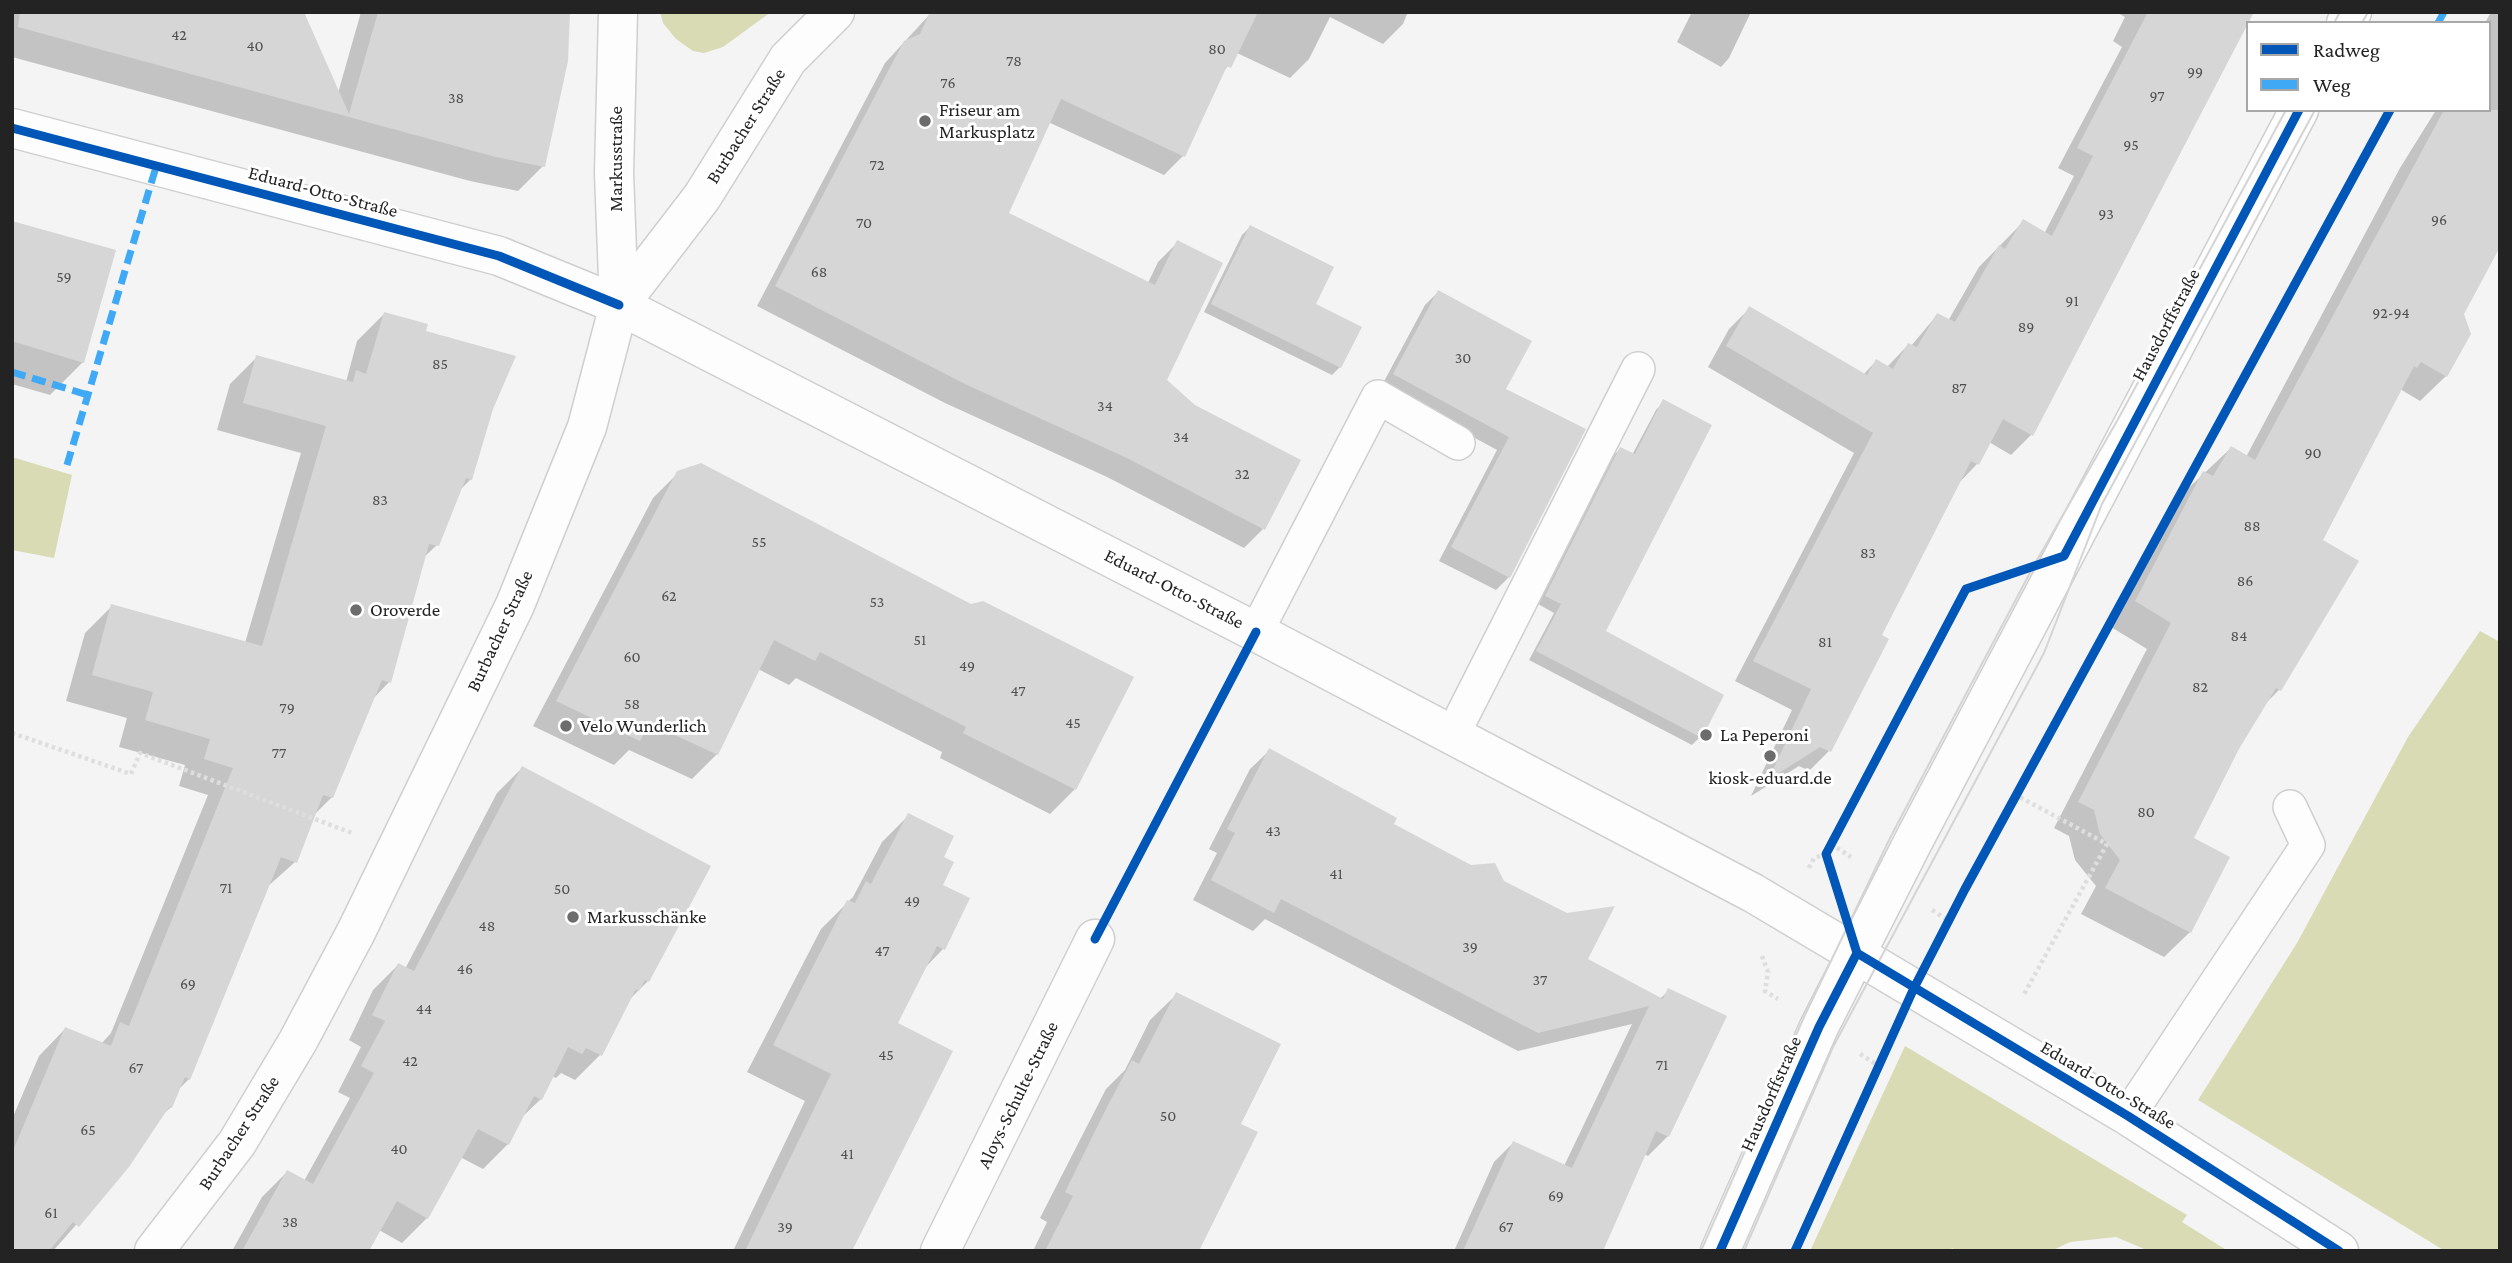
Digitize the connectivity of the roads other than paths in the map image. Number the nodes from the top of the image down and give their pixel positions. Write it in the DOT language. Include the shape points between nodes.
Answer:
graph roads {
  1 [pos="618,12"];
  2 [pos="835,12"];
  3 [pos="2298,112"];
  4 [pos="12,128"];
  5 [pos="619,305"];
  6 [pos="1638,369"];
  7 [pos="1458,443"];
  8 [pos="1256,632"];
  9 [pos="1453,734"];
  10 [pos="2290,807"];
  11 [pos="1095,939"];
  12 [pos="1857,953"];
  13 [pos="2128,1116"];
  14 [pos="2322,1246"];
  15 [pos="153,1251"];
  16 [pos="940,1251"];
  17 [pos="1720,1251"];
  1 -- 5 [label="street, Markusstraße" via="614,173"];
  2 -- 5 [label="street, Burbacher Straße" via="788,58 702,197"];
  3 -- 12 [label="street, Hausdorffstraße"];
  4 -- 5 [label="street, Eduard-Otto-Straße" via="499,256"];
  5 -- 8 [label="street, Eduard-Otto-Straße"];
  5 -- 15 [label="street, Burbacher Straße" via="587,427 515,605 396,849 317,1005 237,1143"];
  6 -- 9 [label="lane"];
  7 -- 8 [label="lane" via="1378,397"];
  8 -- 9 [label="street, Eduard-Otto-Straße"];
  9 -- 12 [label="street, Eduard-Otto-Straße"];
  10 -- 13 [label="lane" via="2308,845"];
  11 -- 16 [label="street, Aloys-Schulte-Straße"];
  12 -- 13 [label="street, Eduard-Otto-Straße"];
  12 -- 17 [label="street, Hausdorffstraße" via="1819,1027"];
  13 -- 14 [label="street, Eduard-Otto-Straße"];
}
